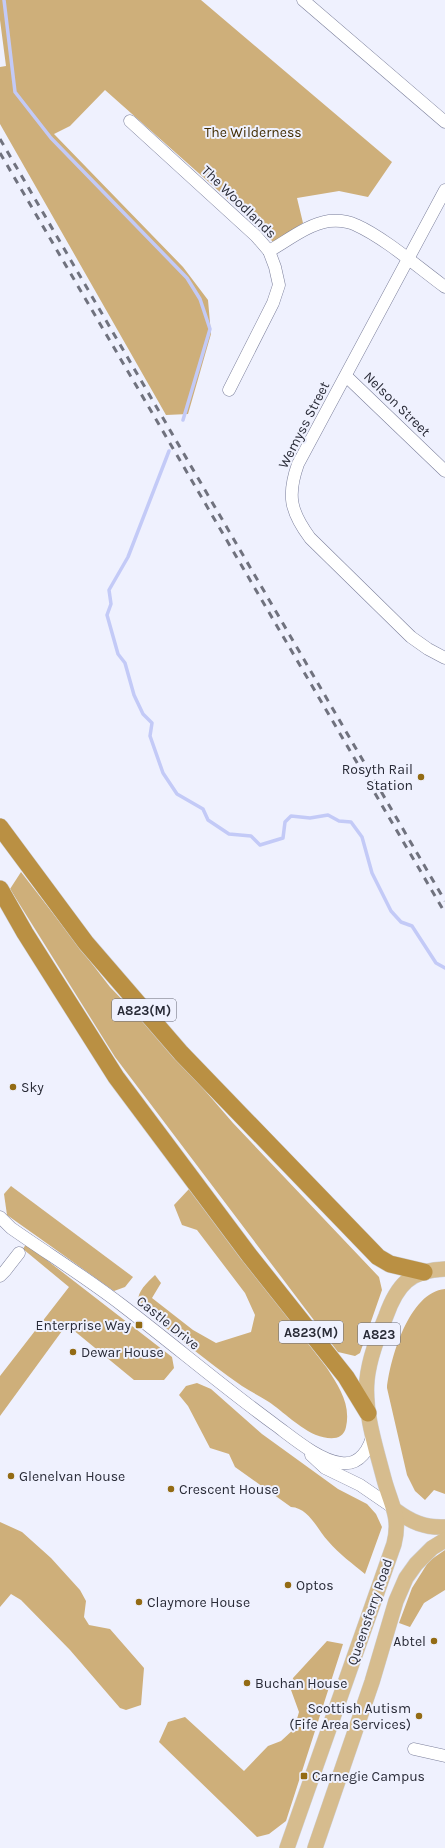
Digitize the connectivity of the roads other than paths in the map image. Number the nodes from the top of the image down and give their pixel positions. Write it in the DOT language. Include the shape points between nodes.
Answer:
graph roads {
  1 [pos="303,0"];
  2 [pos="130,120"];
  3 [pos="445,122"];
  4 [pos="445,190"];
  5 [pos="269,251"];
  6 [pos="408,260"];
  7 [pos="445,287"];
  8 [pos="346,376"];
  9 [pos="229,390"];
  10 [pos="445,471"];
  11 [pos="445,658"];
  12 [pos="0,827"];
  13 [pos="0,889"];
  14 [pos="0,1217"];
  15 [pos="5,1226"];
  16 [pos="19,1253"];
  17 [pos="445,1269"];
  18 [pos="424,1272"];
  19 [pos="0,1276"];
  20 [pos="368,1413"];
  21 [pos="373,1433"];
  22 [pos="302,1445"];
  23 [pos="395,1509"];
  24 [pos="445,1527"];
  25 [pos="445,1540"];
  26 [pos="414,1749"];
  27 [pos="445,1756"];
  28 [pos="287,1848"];
  29 [pos="315,1848"];
  1 -- 3 [label="street"];
  2 -- 5 [label="street, The Woodlands" via="238,218"];
  4 -- 6 [label="street, Wemyss Street"];
  5 -- 6 [label="street" via="315,225 341,220 356,224"];
  5 -- 9 [label="street, The Woodlands" via="279,285 273,303"];
  6 -- 7 [label="street"];
  6 -- 8 [label="street, Wemyss Street"];
  8 -- 10 [label="street, Nelson Street"];
  8 -- 11 [label="street, Wemyss Street" via="298,464 292,482 292,504 298,522 310,538 412,637 428,650"];
  12 -- 18 [label="highway, A823(M)" via="86,943 181,1053 378,1257 390,1264"];
  13 -- 20 [label="highway, A823(M)" via="116,1078 349,1381"];
  14 -- 15 [label="street, Castle Drive"];
  15 -- 22 [label="street, Castle Drive" via="122,1305"];
  16 -- 19 [label="street"];
  17 -- 18 [label="main road, A823"];
  18 -- 20 [label="main road, A823" via="397,1290 389,1308 369,1369"];
  20 -- 21 [label="main road, A823"];
  21 -- 22 [label="street, Castle Drive" via="367,1450 359,1458 347,1463 331,1461"];
  21 -- 23 [label="main road, A823" via="385,1483"];
  22 -- 23 [label="street, Castle Drive" via="325,1468 364,1487"];
  23 -- 24 [label="main road" via="414,1523 428,1527"];
  23 -- 28 [label="main road, Queensferry Road / A823" via="397,1529 394,1544"];
  25 -- 29 [label="main road, Queensferry Road" via="432,1548 416,1564 406,1578 396,1601 372,1682"];
  26 -- 27 [label="street"];
}
